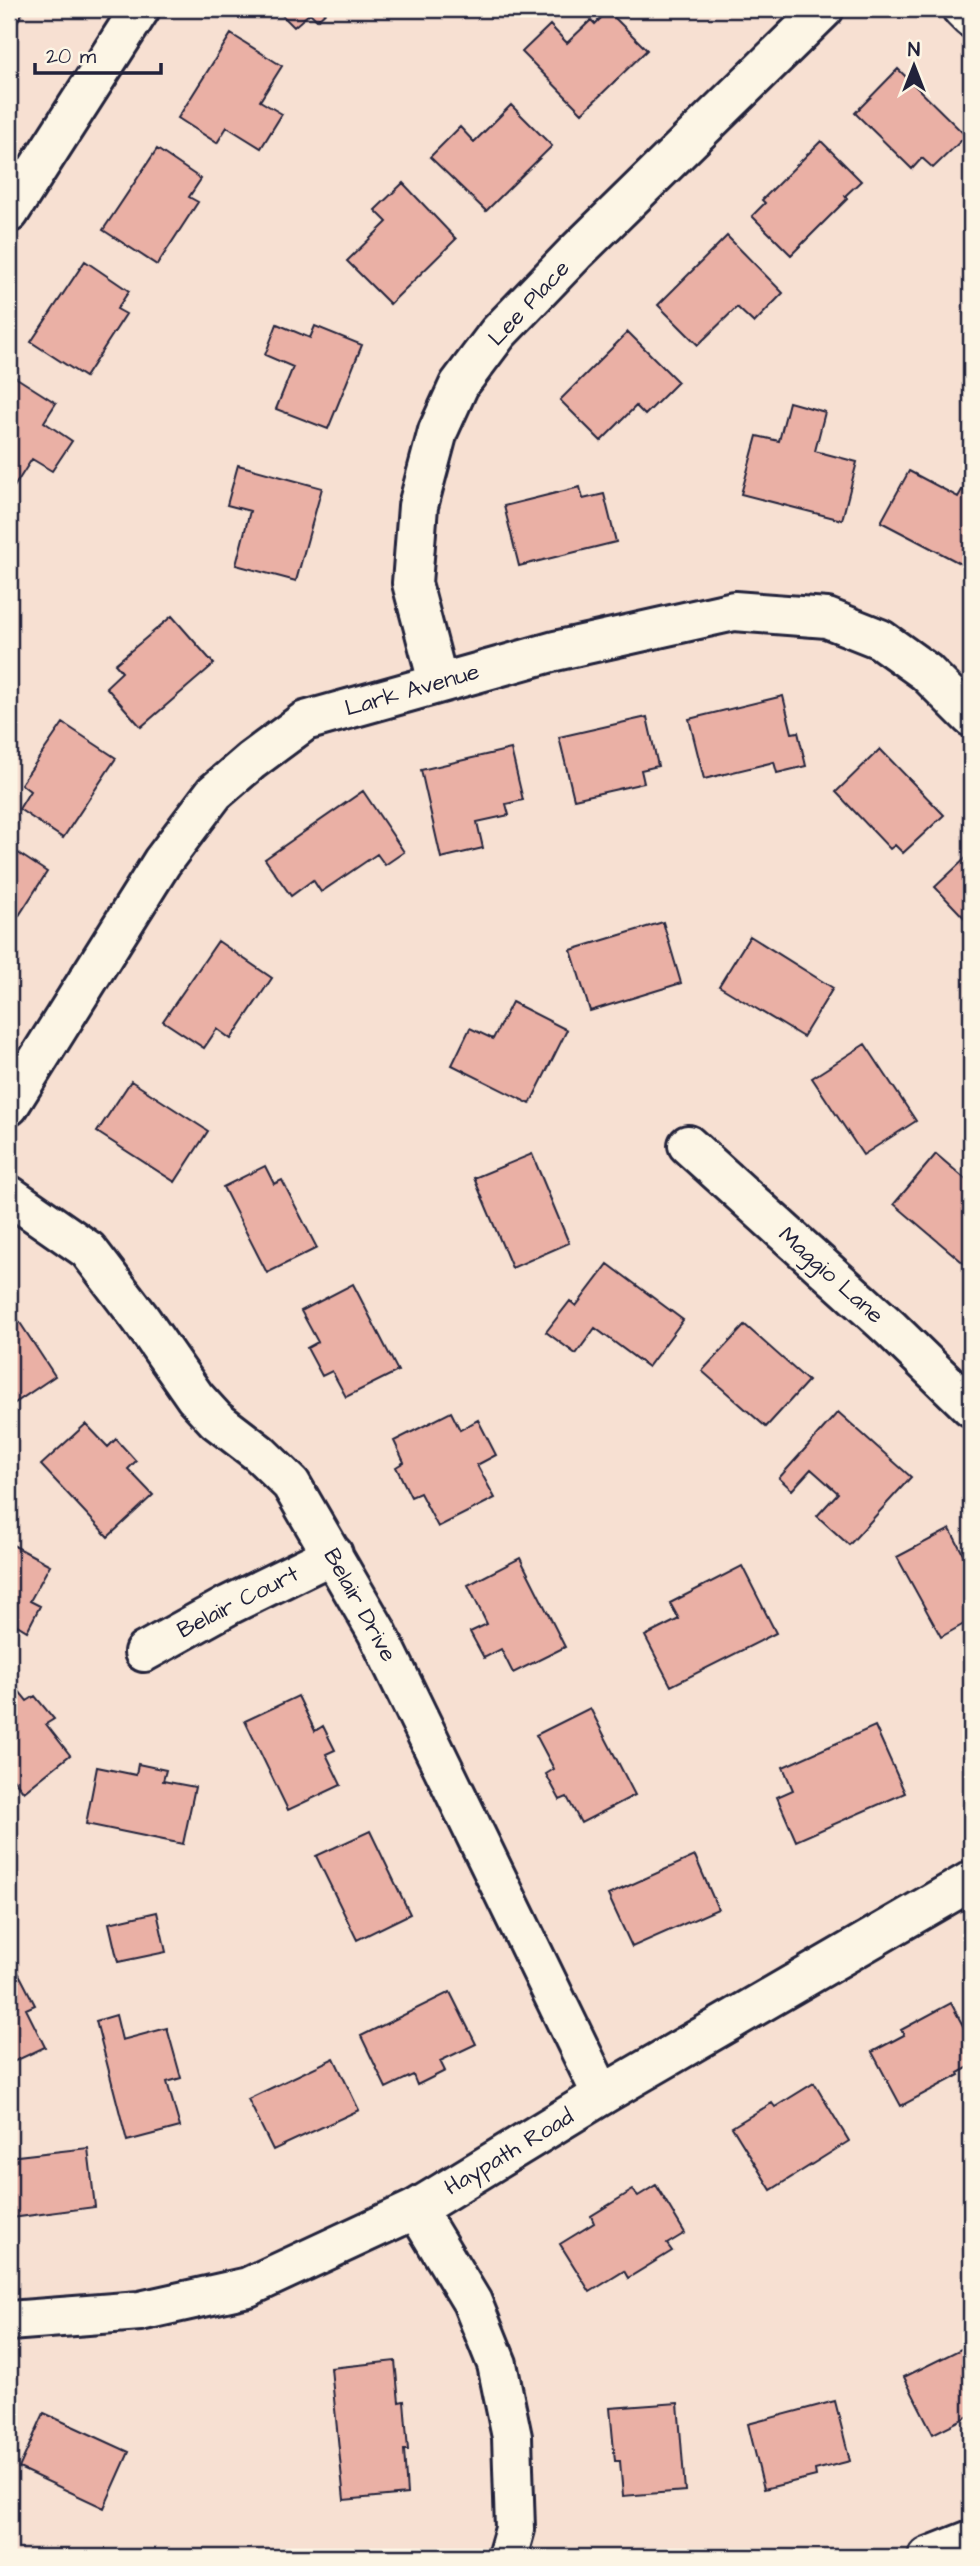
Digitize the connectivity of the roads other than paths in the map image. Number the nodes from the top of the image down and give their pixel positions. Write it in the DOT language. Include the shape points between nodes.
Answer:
graph roads {
  1 [pos="140,9"];
  2 [pos="824,9"];
  3 [pos="962,9"];
  4 [pos="971,18"];
  5 [pos="9,213"];
  6 [pos="438,682"];
  7 [pos="971,717"];
  8 [pos="9,1106"];
  9 [pos="688,1145"];
  10 [pos="9,1195"];
  11 [pos="971,1407"];
  12 [pos="333,1554"];
  13 [pos="144,1652"];
  14 [pos="971,1881"];
  15 [pos="602,2095"];
  16 [pos="416,2209"];
  17 [pos="9,2321"];
  18 [pos="971,2540"];
  19 [pos="507,2557"];
  20 [pos="928,2557"];
  1 -- 5 [label="street"];
  2 -- 6 [label="street, Lee Place" via="575,253 498,333 459,385 438,431 418,506 412,583"];
  3 -- 4 [label="street"];
  6 -- 7 [label="street, Lark Avenue" via="734,611 827,618 880,639 926,672"];
  6 -- 8 [label="street, Lark Avenue" via="305,721 214,793 162,862"];
  9 -- 11 [label="street, Maggio Lane"];
  10 -- 12 [label="street, Belair Drive" via="88,1250 195,1397 291,1484"];
  12 -- 13 [label="street, Belair Court"];
  12 -- 15 [label="street, Belair Drive" via="377,1632"];
  14 -- 15 [label="street, Haypath Road"];
  15 -- 16 [label="street, Haypath Road"];
  16 -- 17 [label="street, Haypath Road" via="248,2287 139,2311"];
  16 -- 19 [label="street" via="472,2302 497,2364 512,2437 515,2529"];
  18 -- 20 [label="street"];
}
